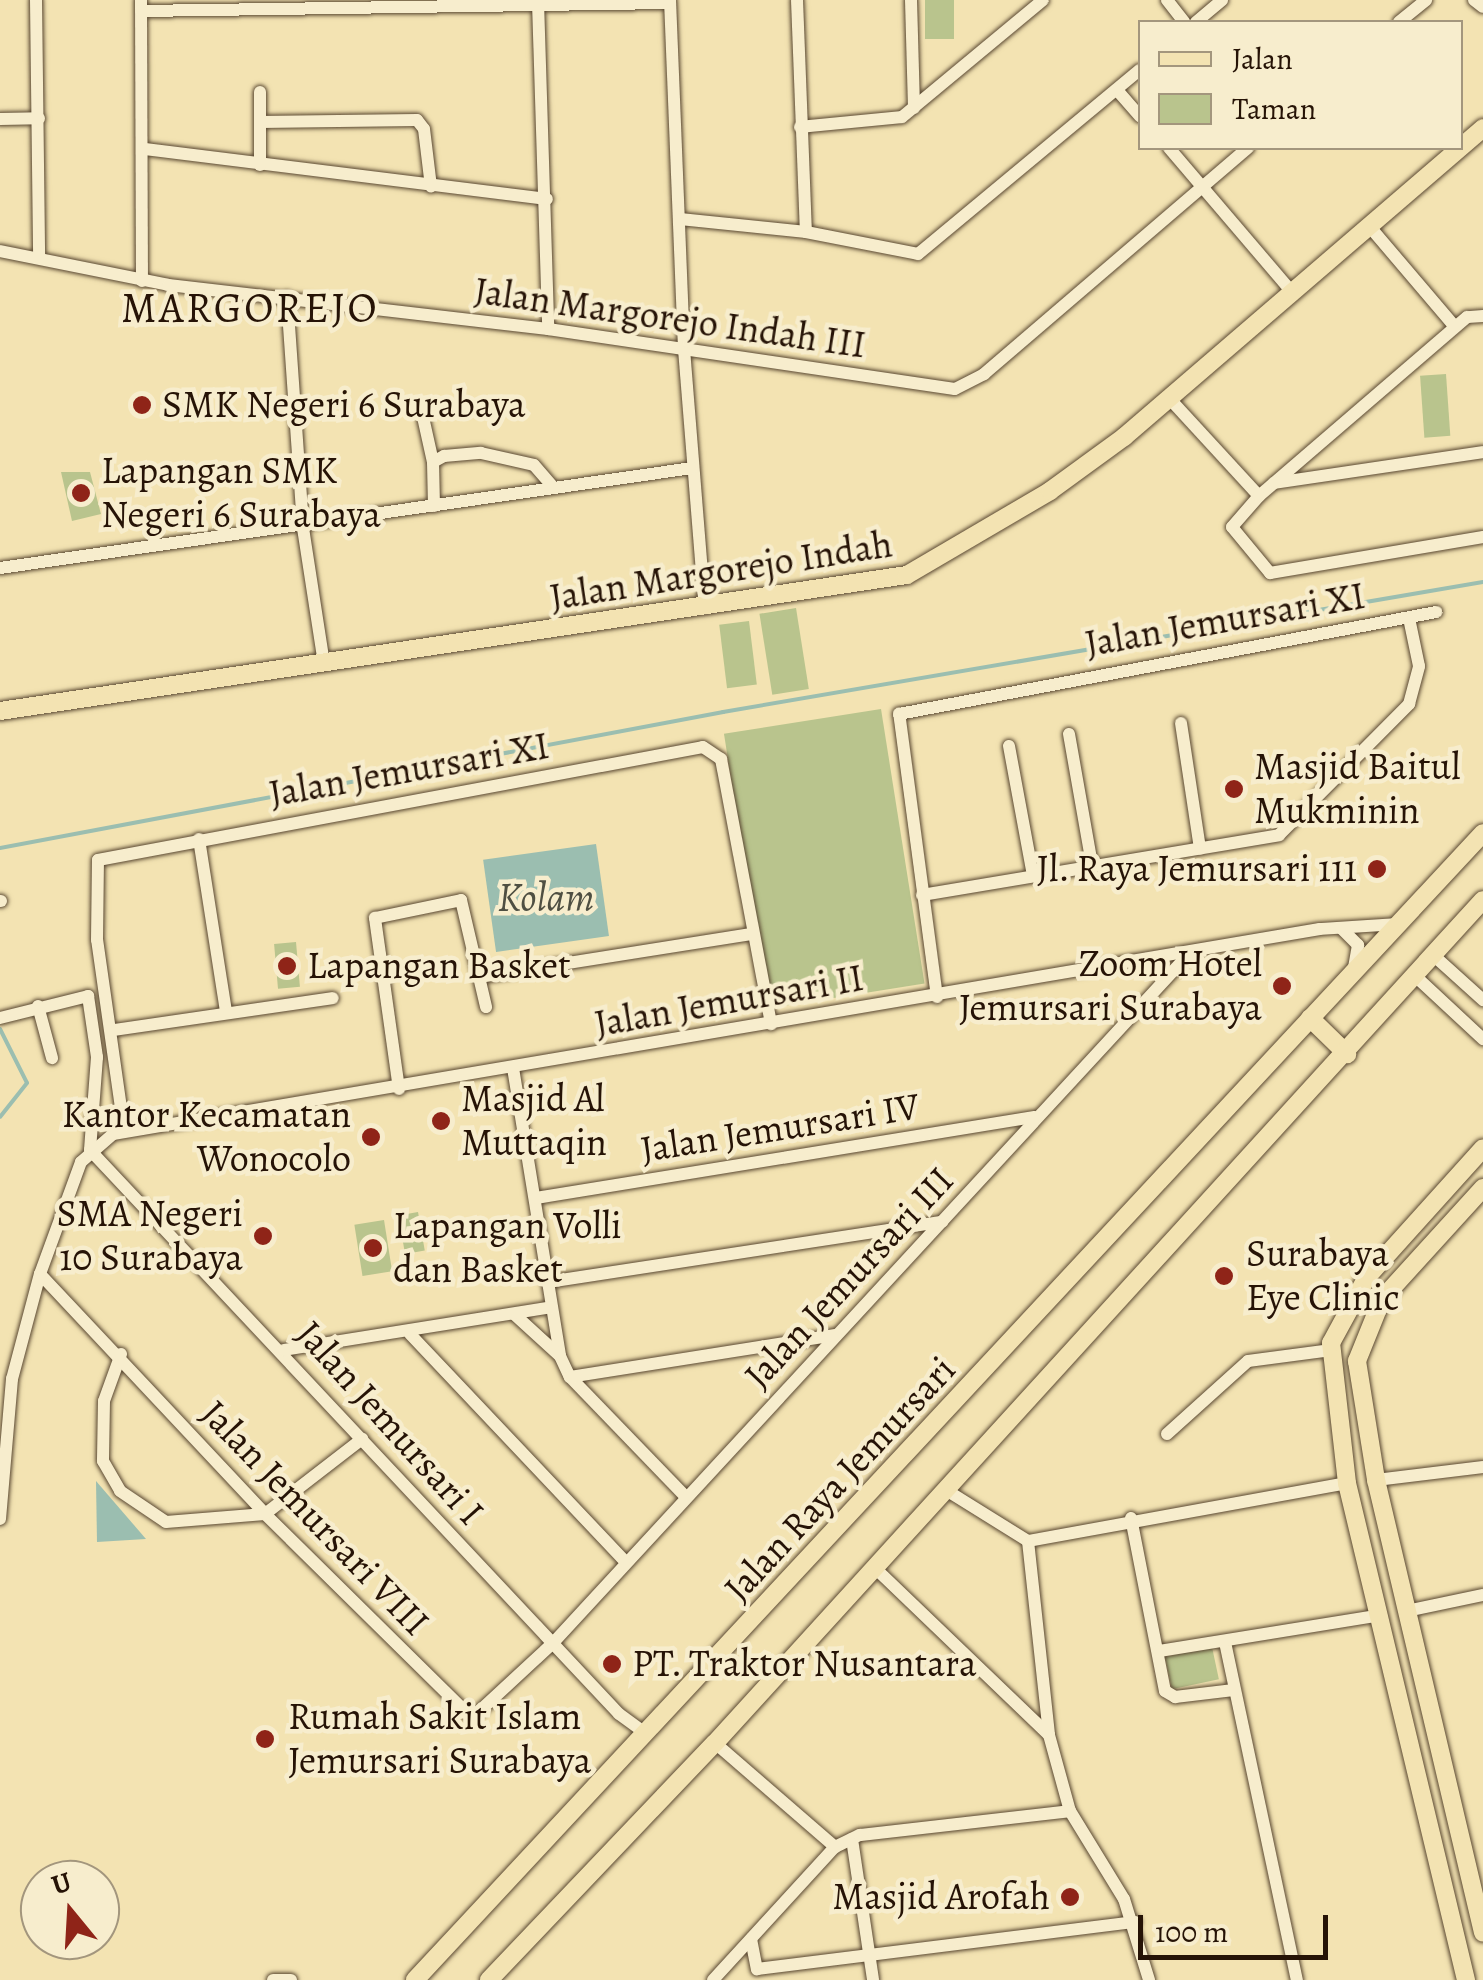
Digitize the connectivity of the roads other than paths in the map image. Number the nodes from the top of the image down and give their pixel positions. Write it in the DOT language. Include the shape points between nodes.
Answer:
graph roads {
  1 [pos="36,0"];
  2 [pos="796,0"];
  3 [pos="911,0"];
  4 [pos="1042,0"];
  5 [pos="1167,0"];
  6 [pos="1222,0"];
  7 [pos="1426,0"];
  8 [pos="1474,0"];
  9 [pos="670,1"];
  10 [pos="538,4"];
  11 [pos="141,5"];
  12 [pos="1483,7"];
  13 [pos="1182,20"];
  14 [pos="1198,20"];
  15 [pos="1401,20"];
  16 [pos="1138,72"];
  17 [pos="1117,90"];
  18 [pos="260,92"];
  19 [pos="914,108"];
  20 [pos="1138,114"];
  21 [pos="39,118"];
  22 [pos="0,119"];
  23 [pos="260,122"];
  24 [pos="800,126"];
  25 [pos="1483,128"];
  26 [pos="1463,146"];
  27 [pos="145,150"];
  28 [pos="1171,150"];
  29 [pos="1246,150"];
  30 [pos="1458,150"];
  31 [pos="260,165"];
  32 [pos="1203,185"];
  33 [pos="431,187"];
  34 [pos="547,198"];
  35 [pos="680,219"];
  36 [pos="1370,227"];
  37 [pos="806,232"];
  38 [pos="0,251"];
  39 [pos="38,258"];
  40 [pos="142,280"];
  41 [pos="1294,293"];
  42 [pos="287,297"];
  43 [pos="1483,316"];
  44 [pos="1455,328"];
  45 [pos="548,329"];
  46 [pos="684,349"];
  47 [pos="1169,398"];
  48 [pos="423,417"];
  49 [pos="1483,452"];
  50 [pos="433,462"];
  51 [pos="692,468"];
  52 [pos="1274,483"];
  53 [pos="554,488"];
  54 [pos="1259,496"];
  55 [pos="434,506"];
  56 [pos="303,528"];
  57 [pos="1483,538"];
  58 [pos="0,568"];
  59 [pos="705,608"];
  60 [pos="1436,612"];
  61 [pos="1409,618"];
  62 [pos="324,664"];
  63 [pos="0,712"];
  64 [pos="1181,723"];
  65 [pos="1069,734"];
  66 [pos="1009,746"];
  67 [pos="1483,833"];
  68 [pos="199,839"];
  69 [pos="1200,849"];
  70 [pos="1092,865"];
  71 [pos="1033,874"];
  72 [pos="922,896"];
  73 [pos="1483,900"];
  74 [pos="1402,924"];
  75 [pos="1342,930"];
  76 [pos="752,934"];
  77 [pos="1189,954"];
  78 [pos="1432,954"];
  79 [pos="1352,974"];
  80 [pos="1413,974"];
  81 [pos="480,976"];
  82 [pos="936,997"];
  83 [pos="333,998"];
  84 [pos="1483,1000"];
  85 [pos="38,1006"];
  86 [pos="486,1007"];
  87 [pos="226,1011"];
  88 [pos="2,1016"];
  89 [pos="1310,1018"];
  90 [pos="771,1024"];
  91 [pos="114,1030"];
  92 [pos="1483,1039"];
  93 [pos="1347,1054"];
  94 [pos="52,1058"];
  95 [pos="513,1068"];
  96 [pos="399,1088"];
  97 [pos="1034,1118"];
  98 [pos="124,1129"];
  99 [pos="1483,1148"];
  100 [pos="90,1150"];
  101 [pos="1453,1181"];
  102 [pos="1477,1195"];
  103 [pos="536,1198"];
  104 [pos="942,1222"];
  105 [pos="40,1274"];
  106 [pos="548,1282"];
  107 [pos="551,1307"];
  108 [pos="514,1314"];
  109 [pos="410,1334"];
  110 [pos="836,1335"];
  111 [pos="284,1350"];
  112 [pos="1331,1350"];
  113 [pos="122,1354"];
  114 [pos="560,1356"];
  115 [pos="570,1378"];
  116 [pos="5,1392"];
  117 [pos="1167,1434"];
  118 [pos="362,1439"];
  119 [pos="1368,1440"];
  120 [pos="1340,1445"];
  121 [pos="1483,1467"];
  122 [pos="1376,1480"];
  123 [pos="1347,1483"];
  124 [pos="946,1490"];
  125 [pos="1,1494"];
  126 [pos="685,1496"];
  127 [pos="265,1514"];
  128 [pos="1131,1518"];
  129 [pos="0,1519"];
  130 [pos="1028,1541"];
  131 [pos="625,1561"];
  132 [pos="875,1568"];
  133 [pos="1483,1595"];
  134 [pos="1407,1611"];
  135 [pos="1381,1615"];
  136 [pos="1225,1642"];
  137 [pos="553,1643"];
  138 [pos="1158,1651"];
  139 [pos="1234,1690"];
  140 [pos="647,1734"];
  141 [pos="1048,1735"];
  142 [pos="715,1743"];
  143 [pos="1446,1777"];
  144 [pos="1420,1784"];
  145 [pos="1070,1811"];
  146 [pos="856,1837"];
  147 [pos="835,1847"];
  148 [pos="1134,1922"];
  149 [pos="1483,1934"];
  150 [pos="750,1939"];
  151 [pos="869,1955"];
  152 [pos="758,1975"];
  153 [pos="273,1980"];
  154 [pos="291,1980"];
  155 [pos="415,1980"];
  156 [pos="489,1980"];
  157 [pos="712,1980"];
  158 [pos="873,1980"];
  159 [pos="1150,1980"];
  160 [pos="1297,1980"];
  161 [pos="1466,1980"];
  1 -- 21 [label="street"];
  2 -- 24 [label="street"];
  3 -- 19 [label="street"];
  4 -- 19 [label="street"];
  5 -- 13 [label="street"];
  6 -- 14 [label="street"];
  7 -- 15 [label="street"];
  8 -- 12 [label="street"];
  9 -- 10 [label="street"];
  9 -- 35 [label="street"];
  10 -- 11 [label="street"];
  10 -- 34 [label="street"];
  11 -- 27 [label="street"];
  16 -- 17 [label="street"];
  17 -- 20 [label="street"];
  17 -- 37 [label="street" via="926,251 911,254"];
  18 -- 23 [label="street"];
  19 -- 24 [label="street" via="896,120"];
  21 -- 22 [label="street"];
  21 -- 39 [label="street"];
  23 -- 31 [label="street"];
  23 -- 33 [label="street" via="417,120 424,129"];
  24 -- 37 [label="street"];
  25 -- 26 [label="main road, Jalan Margorejo Indah"];
  27 -- 31 [label="street"];
  27 -- 40 [label="street"];
  28 -- 32 [label="street"];
  29 -- 32 [label="street, Jalan Margorejo Indah III"];
  30 -- 36 [label="main road, Jalan Margorejo Indah"];
  31 -- 33 [label="street"];
  32 -- 41 [label="street"];
  32 -- 46 [label="street, Jalan Margorejo Indah III" via="966,386 944,389"];
  33 -- 34 [label="street"];
  34 -- 45 [label="street"];
  35 -- 37 [label="street"];
  35 -- 46 [label="street"];
  36 -- 41 [label="main road, Jalan Margorejo Indah"];
  36 -- 44 [label="street"];
  38 -- 39 [label="street, Jalan Margorejo Indah III"];
  39 -- 40 [label="street, Jalan Margorejo Indah III"];
  40 -- 42 [label="street, Jalan Margorejo Indah III"];
  41 -- 47 [label="main road, Jalan Margorejo Indah"];
  42 -- 45 [label="street, Jalan Margorejo Indah III"];
  42 -- 56 [label="street"];
  43 -- 44 [label="street" via="1470,315"];
  44 -- 52 [label="street"];
  45 -- 46 [label="street, Jalan Margorejo Indah III"];
  46 -- 51 [label="street"];
  47 -- 54 [label="street"];
  47 -- 59 [label="main road, Jalan Margorejo Indah" via="1059,484 907,576"];
  48 -- 50 [label="street"];
  49 -- 52 [label="street"];
  50 -- 53 [label="street" via="498,456 534,464"];
  50 -- 55 [label="street"];
  51 -- 53 [label="street"];
  51 -- 59 [label="street"];
  52 -- 54 [label="street"];
  53 -- 55 [label="street"];
  54 -- 57 [label="street" via="1232,527 1270,573"];
  55 -- 56 [label="street"];
  56 -- 58 [label="street"];
  56 -- 62 [label="street"];
  59 -- 62 [label="main road, Jalan Margorejo Indah"];
  60 -- 61 [label="street, Jalan Jemursari XI"];
  61 -- 69 [label="street" via="1418,681 1378,740 1279,834"];
  61 -- 72 [label="street, Jalan Jemursari XI" via="906,710 896,722"];
  62 -- 63 [label="main road, Jalan Margorejo Indah"];
  64 -- 69 [label="street"];
  65 -- 70 [label="street"];
  66 -- 71 [label="street"];
  67 -- 74 [label="main road, Jalan Raya Jemursari"];
  68 -- 76 [label="street, Jalan Jemursari XI" via="702,747 721,759"];
  68 -- 87 [label="street"];
  68 -- 91 [label="street, Jalan Jemursari XI" via="102,858 93,873"];
  69 -- 70 [label="street"];
  70 -- 71 [label="street"];
  71 -- 72 [label="street"];
  72 -- 82 [label="street"];
  73 -- 78 [label="main road"];
  74 -- 75 [label="street, Jalan Jemursari II"];
  74 -- 79 [label="main road, Jalan Raya Jemursari"];
  75 -- 77 [label="street, Jalan Jemursari II"];
  75 -- 79 [label="street" via="1358,945"];
  76 -- 81 [label="street"];
  76 -- 90 [label="street"];
  77 -- 82 [label="street, Jalan Jemursari II"];
  77 -- 97 [label="street, Jalan Jemursari III"];
  78 -- 80 [label="main road"];
  78 -- 84 [label="street"];
  79 -- 89 [label="main road, Jalan Raya Jemursari"];
  80 -- 92 [label="street"];
  80 -- 93 [label="main road"];
  81 -- 86 [label="street"];
  81 -- 96 [label="street" via="461,900 382,915 374,928"];
  82 -- 90 [label="street, Jalan Jemursari II"];
  83 -- 87 [label="street"];
  85 -- 88 [label="street"];
  85 -- 94 [label="street"];
  85 -- 100 [label="street" via="83,993 92,1002 98,1083"];
  87 -- 91 [label="street"];
  89 -- 93 [label="main road"];
  89 -- 140 [label="main road, Jalan Raya Jemursari"];
  90 -- 95 [label="street, Jalan Jemursari II"];
  91 -- 98 [label="street"];
  93 -- 124 [label="main road"];
  95 -- 96 [label="street, Jalan Jemursari II"];
  95 -- 103 [label="street"];
  96 -- 98 [label="street, Jalan Jemursari II"];
  97 -- 103 [label="street, Jalan Jemursari IV"];
  97 -- 104 [label="street, Jalan Jemursari III"];
  98 -- 100 [label="street"];
  99 -- 101 [label="main road"];
  100 -- 105 [label="street" via="70,1182"];
  100 -- 111 [label="street, Jalan Jemursari I"];
  101 -- 102 [label="main road"];
  101 -- 112 [label="main road" via="1367,1277 1336,1326"];
  102 -- 119 [label="main road" via="1382,1299 1360,1342"];
  103 -- 106 [label="street"];
  104 -- 106 [label="street"];
  104 -- 110 [label="street, Jalan Jemursari III"];
  105 -- 113 [label="street, Jalan Jemursari VIII"];
  105 -- 116 [label="street"];
  106 -- 107 [label="street"];
  107 -- 108 [label="street"];
  107 -- 114 [label="street"];
  108 -- 109 [label="street"];
  108 -- 114 [label="street"];
  109 -- 111 [label="street"];
  109 -- 131 [label="street"];
  110 -- 115 [label="street"];
  110 -- 126 [label="street, Jalan Jemursari III"];
  111 -- 118 [label="street, Jalan Jemursari I"];
  112 -- 117 [label="street" via="1248,1361"];
  112 -- 120 [label="main road"];
  113 -- 127 [label="street, Jalan Jemursari VIII"];
  113 -- 127 [label="street" via="104,1401 101,1452 112,1480 146,1512 176,1523"];
  114 -- 115 [label="street"];
  115 -- 126 [label="street"];
  116 -- 125 [label="street"];
  118 -- 127 [label="street"];
  118 -- 137 [label="street, Jalan Jemursari I"];
  119 -- 120 [label="main road"];
  119 -- 122 [label="main road"];
  120 -- 123 [label="main road"];
  121 -- 122 [label="street"];
  122 -- 134 [label="main road"];
  123 -- 128 [label="street"];
  123 -- 135 [label="main road"];
  124 -- 130 [label="street"];
  124 -- 132 [label="main road"];
  125 -- 129 [label="street"];
  126 -- 131 [label="street, Jalan Jemursari III"];
  127 -- 137 [label="street, Jalan Jemursari VIII" via="464,1717 480,1715"];
  128 -- 130 [label="street"];
  128 -- 138 [label="street"];
  130 -- 141 [label="street"];
  131 -- 137 [label="street, Jalan Jemursari III"];
  132 -- 141 [label="street"];
  132 -- 142 [label="main road"];
  133 -- 134 [label="street"];
  134 -- 143 [label="main road"];
  135 -- 136 [label="street"];
  135 -- 144 [label="main road"];
  136 -- 138 [label="street"];
  136 -- 139 [label="street"];
  137 -- 140 [label="street, Jalan Jemursari I"];
  138 -- 139 [label="street" via="1167,1695"];
  139 -- 160 [label="street"];
  140 -- 155 [label="main road, Jalan Raya Jemursari"];
  141 -- 145 [label="street"];
  142 -- 147 [label="street"];
  142 -- 156 [label="main road"];
  143 -- 144 [label="main road"];
  143 -- 149 [label="main road"];
  144 -- 161 [label="main road"];
  145 -- 146 [label="street"];
  145 -- 148 [label="street"];
  146 -- 147 [label="street"];
  146 -- 151 [label="street"];
  147 -- 150 [label="street"];
  148 -- 151 [label="street"];
  148 -- 159 [label="street"];
  150 -- 152 [label="street"];
  150 -- 157 [label="street"];
  151 -- 152 [label="street"];
  151 -- 158 [label="street"];
  153 -- 154 [label="street"];
}
